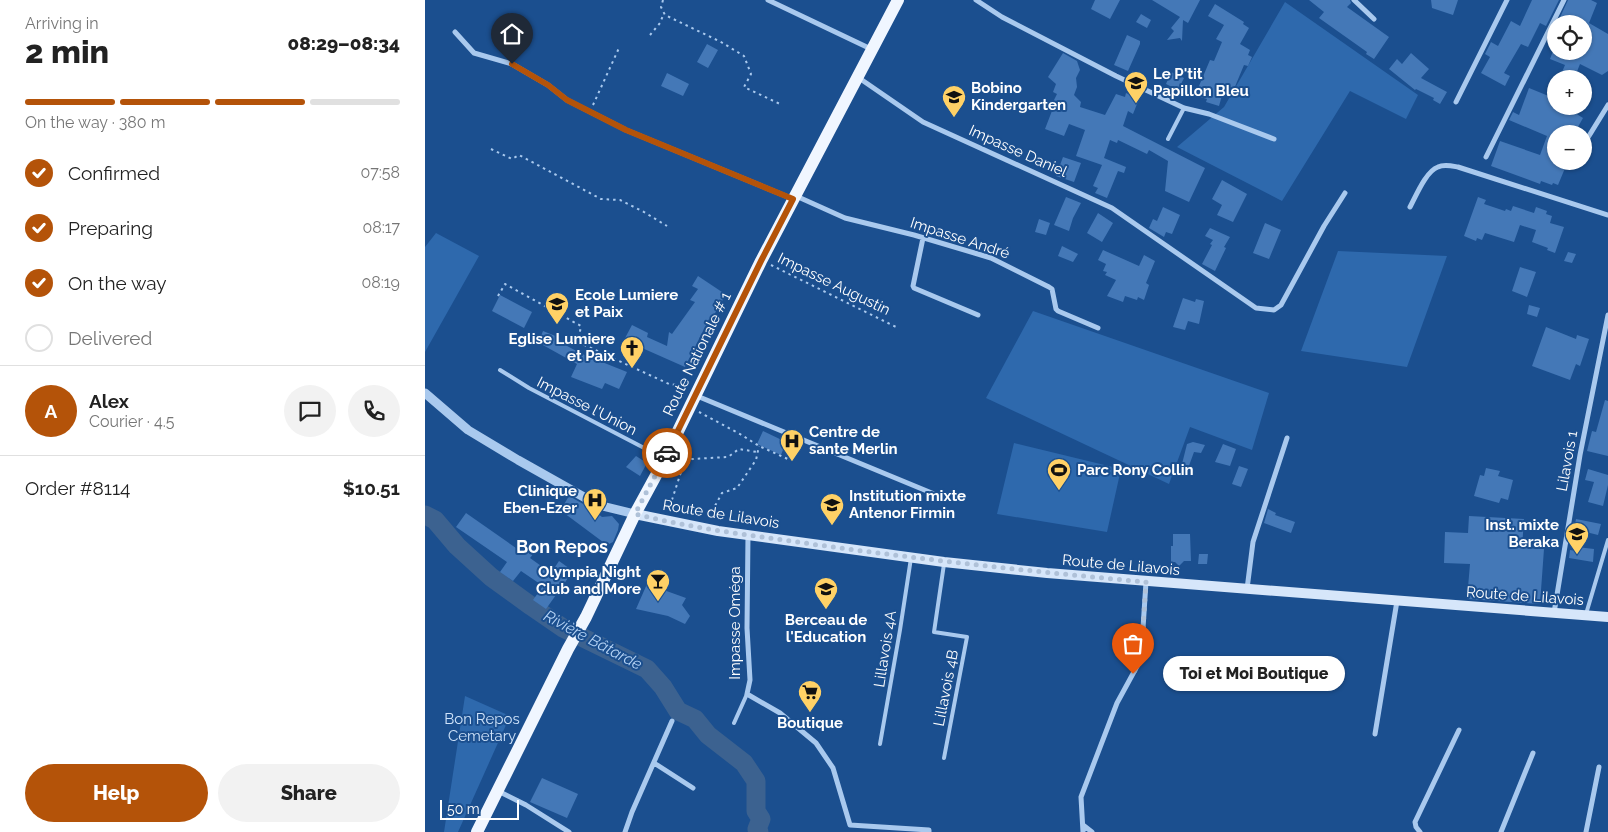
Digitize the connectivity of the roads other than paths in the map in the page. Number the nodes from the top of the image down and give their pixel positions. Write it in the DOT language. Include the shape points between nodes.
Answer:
graph roads {
  1 [pos="768,0"];
  2 [pos="976,0"];
  3 [pos="1354,0"];
  4 [pos="1507,0"];
  5 [pos="1564,0"];
  6 [pos="896,1"];
  7 [pos="1374,19"];
  8 [pos="455,32"];
  9 [pos="872,50"];
  10 [pos="858,78"];
  11 [pos="1456,102"];
  12 [pos="1608,105"];
  13 [pos="1184,108"];
  14 [pos="1592,131"];
  15 [pos="1168,139"];
  16 [pos="1274,139"];
  17 [pos="1486,157"];
  18 [pos="1345,193"];
  19 [pos="794,198"];
  20 [pos="1410,206"];
  21 [pos="1608,215"];
  22 [pos="923,238"];
  23 [pos="978,315"];
  24 [pos="1608,315"];
  25 [pos="1098,328"];
  26 [pos="500,370"];
  27 [pos="697,391"];
  28 [pos="425,394"];
  29 [pos="1287,438"];
  30 [pos="667,454"];
  31 [pos="939,496"];
  32 [pos="635,514"];
  33 [pos="748,535"];
  34 [pos="1608,540"];
  35 [pos="911,558"];
  36 [pos="944,562"];
  37 [pos="1146,582"];
  38 [pos="1247,590"];
  39 [pos="1397,601"];
  40 [pos="1553,613"];
  41 [pos="1585,616"];
  42 [pos="1608,617"];
  43 [pos="747,694"];
  44 [pos="672,721"];
  45 [pos="734,723"];
  46 [pos="1459,730"];
  47 [pos="1375,734"];
  48 [pos="880,744"];
  49 [pos="1533,753"];
  50 [pos="944,758"];
  51 [pos="654,763"];
  52 [pos="1599,767"];
  53 [pos="693,788"];
  54 [pos="497,790"];
  55 [pos="1083,824"];
  56 [pos="850,825"];
  57 [pos="477,832"];
  58 [pos="569,832"];
  59 [pos="625,832"];
  60 [pos="850,832"];
  61 [pos="929,832"];
  62 [pos="1083,832"];
  63 [pos="1093,832"];
  64 [pos="1420,832"];
  65 [pos="1501,832"];
  66 [pos="1586,832"];
  1 -- 9 [label="street"];
  2 -- 13 [label="street" via="1002,17"];
  3 -- 7 [label="street"];
  4 -- 11 [label="street"];
  5 -- 17 [label="street"];
  6 -- 9 [label="main road, Route Nationale # 1"];
  8 -- 19 [label="street, Impasse André" via="474,53 512,64 567,100 626,130"];
  9 -- 10 [label="main road, Route Nationale # 1"];
  10 -- 18 [label="street, Impasse Daniel" via="923,122 1112,208 1256,308 1274,310 1281,305"];
  10 -- 19 [label="main road, Route Nationale # 1"];
  12 -- 14 [label="street"];
  13 -- 15 [label="lane"];
  13 -- 16 [label="street"];
  19 -- 22 [label="street, Impasse André" via="845,218"];
  19 -- 27 [label="main road, Route Nationale # 1"];
  20 -- 21 [label="street" via="1432,170 1447,165"];
  22 -- 23 [label="street" via="914,288"];
  22 -- 25 [label="street, Impasse André" via="991,258 1049,287 1058,311"];
  24 -- 40 [label="street, Lilavois 1"];
  26 -- 30 [label="lane, Impasse l'Union" via="648,450"];
  27 -- 30 [label="main road, Route Nationale # 1"];
  27 -- 31 [label="street"];
  28 -- 32 [label="street" via="468,430 526,464 598,505"];
  29 -- 38 [label="street" via="1253,542"];
  30 -- 32 [label="main road, Route Nationale # 1"];
  32 -- 33 [label="main road, Route de Lilavois"];
  32 -- 54 [label="main road, Route Nationale # 1"];
  33 -- 35 [label="main road, Route de Lilavois"];
  33 -- 43 [label="street, Impasse Oméga" via="750,680"];
  34 -- 41 [label="lane"];
  35 -- 36 [label="main road, Route de Lilavois"];
  35 -- 48 [label="lane, Lillavois 4A"];
  36 -- 37 [label="main road, Route de Lilavois"];
  36 -- 50 [label="lane, Lillavois 4B" via="934,632 967,637"];
  37 -- 38 [label="main road, Route de Lilavois"];
  37 -- 55 [label="street" via="1141,659 1117,703 1081,797"];
  38 -- 39 [label="main road, Route de Lilavois"];
  39 -- 40 [label="main road, Route de Lilavois"];
  39 -- 47 [label="street"];
  40 -- 41 [label="main road, Route de Lilavois"];
  41 -- 42 [label="main road, Route de Lilavois"];
  43 -- 45 [label="lane"];
  43 -- 56 [label="street, Impasse Oméga" via="780,713 816,743 833,768"];
  44 -- 51 [label="street"];
  46 -- 64 [label="street" via="1415,822"];
  49 -- 65 [label="street"];
  51 -- 53 [label="street"];
  51 -- 59 [label="street"];
  52 -- 66 [label="street"];
  54 -- 57 [label="main road, Route Nationale # 1"];
  54 -- 58 [label="street"];
  55 -- 62 [label="street"];
  55 -- 63 [label="street"];
  56 -- 60 [label="street, Impasse Oméga"];
  56 -- 61 [label="street"];
}
